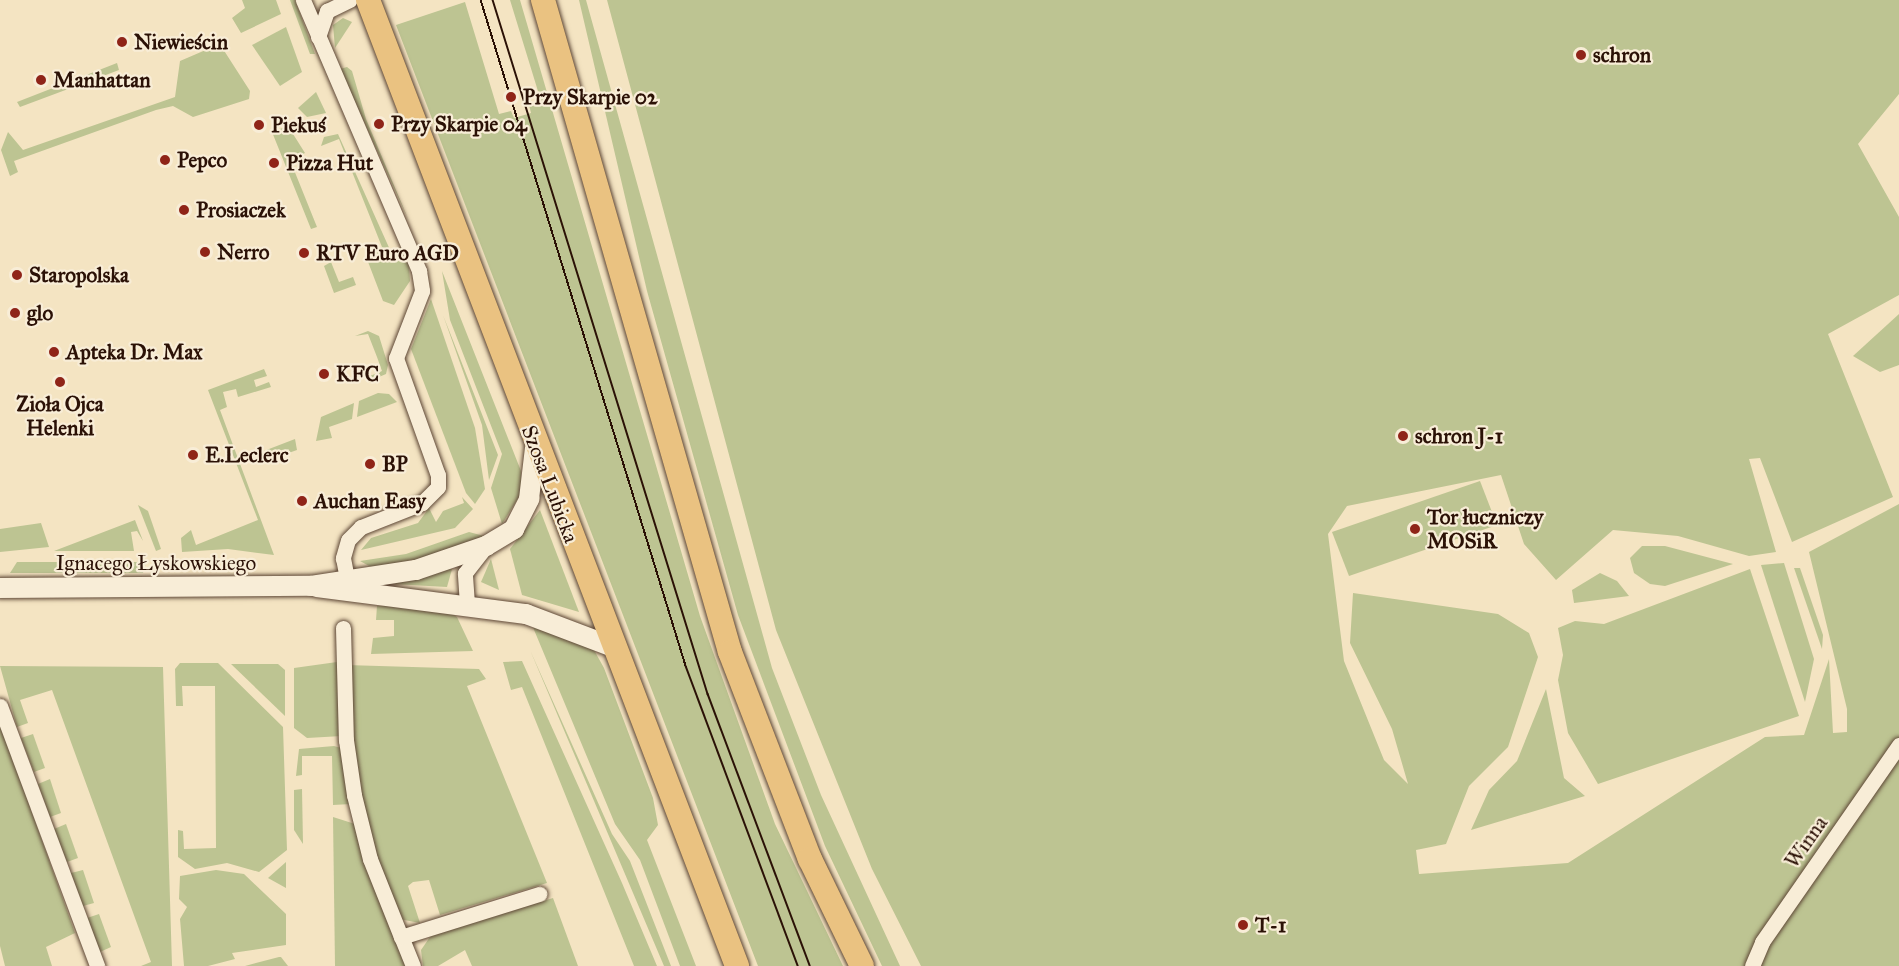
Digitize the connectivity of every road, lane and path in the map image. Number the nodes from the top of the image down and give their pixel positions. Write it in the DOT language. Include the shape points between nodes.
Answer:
graph roads {
  1 [pos="303,0"];
  2 [pos="350,0"];
  3 [pos="368,0"];
  4 [pos="543,0"];
  5 [pos="557,0"];
  6 [pos="552,28"];
  7 [pos="318,40"];
  8 [pos="536,447"];
  9 [pos="486,546"];
  10 [pos="348,586"];
  11 [pos="0,588"];
  12 [pos="467,604"];
  13 [pos="343,628"];
  14 [pos="613,647"];
  15 [pos="0,706"];
  16 [pos="1899,745"];
  17 [pos="539,894"];
  18 [pos="400,937"];
  19 [pos="97,966"];
  20 [pos="413,966"];
  21 [pos="737,966"];
  22 [pos="862,966"];
  23 [pos="1752,966"];
  1 -- 7 [label="street"];
  2 -- 7 [label="street" via="327,11"];
  3 -- 8 [label="main road, Szosa Lubicka"];
  4 -- 6 [label="main road"];
  5 -- 6 [label="main road"];
  6 -- 22 [label="main road" via="730,652 810,860"];
  7 -- 10 [label="street" via="419,271 422,291 396,358 438,475 438,487 422,503 361,527 348,540 343,558"];
  8 -- 9 [label="street, Ignacego Łyskowskiego" via="522,516 514,529"];
  8 -- 14 [label="main road, Szosa Lubicka"];
  9 -- 10 [label="street, Ignacego Łyskowskiego" via="416,570"];
  9 -- 12 [label="street" via="465,573"];
  10 -- 11 [label="street, Ignacego Łyskowskiego"];
  10 -- 12 [label="street, Ignacego Łyskowskiego"];
  12 -- 14 [label="street, Ignacego Łyskowskiego" via="537,618"];
  13 -- 18 [label="street" via="346,740 354,795 370,859"];
  14 -- 21 [label="main road, Szosa Lubicka"];
  15 -- 19 [label="street"];
  16 -- 23 [label="street, Winna" via="1762,942"];
  17 -- 18 [label="street"];
  18 -- 20 [label="street"];
}
